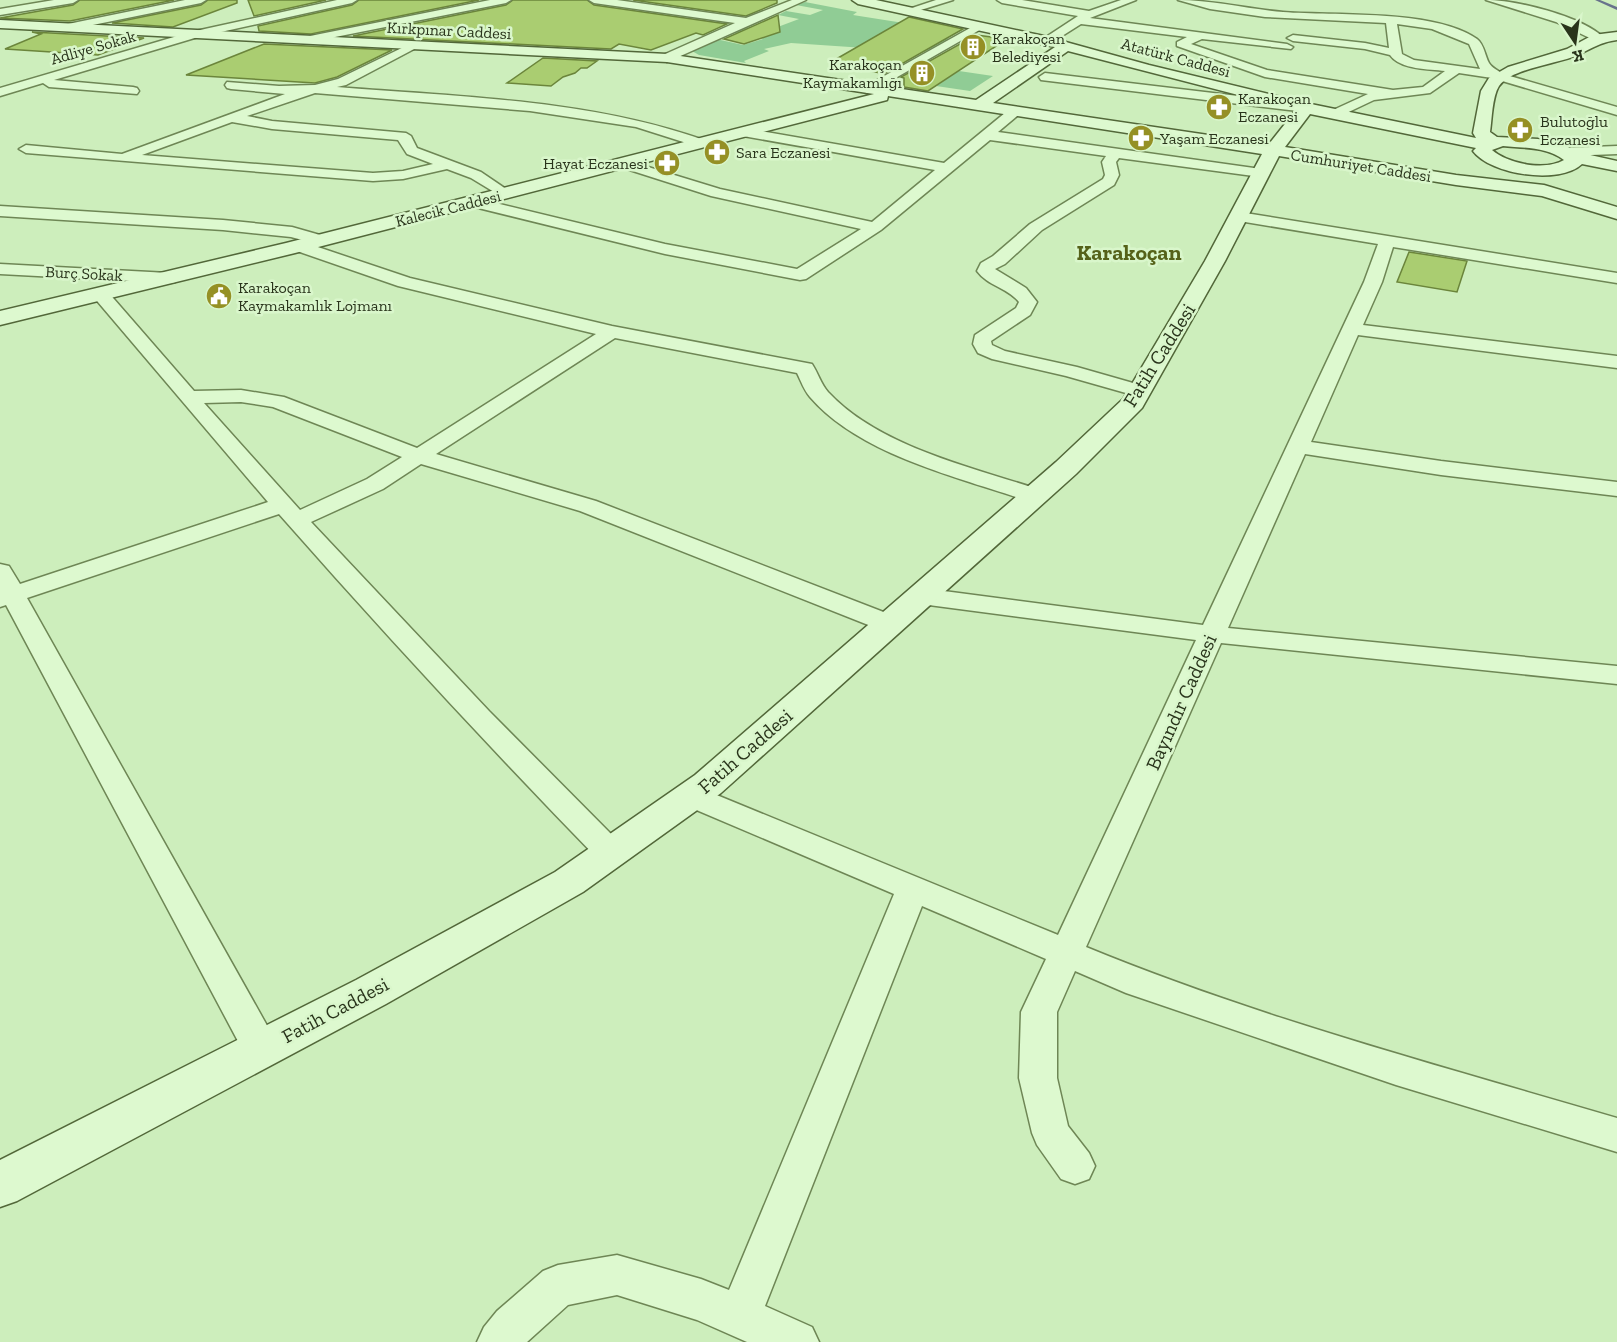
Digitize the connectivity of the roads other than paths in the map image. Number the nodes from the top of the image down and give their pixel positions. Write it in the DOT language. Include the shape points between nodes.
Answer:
graph roads {
  1 [pos="73,0"];
  2 [pos="201,0"];
  3 [pos="351,0"];
  4 [pos="506,0"];
  5 [pos="594,0"];
  6 [pos="801,0"];
  7 [pos="858,0"];
  8 [pos="948,0"];
  9 [pos="1002,0"];
  10 [pos="1131,0"];
  11 [pos="1183,0"];
  12 [pos="1491,0"];
  13 [pos="1201,4"];
  14 [pos="1340,4"];
  15 [pos="911,10"];
  16 [pos="0,12"];
  17 [pos="1084,17"];
  18 [pos="1308,17"];
  19 [pos="1360,19"];
  20 [pos="1391,20"];
  21 [pos="747,21"];
  22 [pos="0,24"];
  23 [pos="979,26"];
  24 [pos="1246,26"];
  25 [pos="68,27"];
  26 [pos="1160,30"];
  27 [pos="195,34"];
  28 [pos="1200,36"];
  29 [pos="1610,39"];
  30 [pos="305,40"];
  31 [pos="1047,41"];
  32 [pos="1290,42"];
  33 [pos="412,46"];
  34 [pos="1073,48"];
  35 [pos="1396,53"];
  36 [pos="667,58"];
  37 [pos="1457,69"];
  38 [pos="1265,73"];
  39 [pos="1496,75"];
  40 [pos="1045,77"];
  41 [pos="0,78"];
  42 [pos="35,82"];
  43 [pos="231,85"];
  44 [pos="314,89"];
  45 [pos="867,89"];
  46 [pos="133,91"];
  47 [pos="0,92"];
  48 [pos="894,93"];
  49 [pos="1392,94"];
  50 [pos="1248,95"];
  51 [pos="979,105"];
  52 [pos="1009,110"];
  53 [pos="1321,111"];
  54 [pos="1617,111"];
  55 [pos="232,117"];
  56 [pos="743,132"];
  57 [pos="987,135"];
  58 [pos="699,143"];
  59 [pos="1490,144"];
  60 [pos="26,149"];
  61 [pos="1617,150"];
  62 [pos="1116,153"];
  63 [pos="120,158"];
  64 [pos="1570,158"];
  65 [pos="1267,161"];
  66 [pos="622,163"];
  67 [pos="450,164"];
  68 [pos="1617,166"];
  69 [pos="947,168"];
  70 [pos="1536,169"];
  71 [pos="1617,175"];
  72 [pos="1544,190"];
  73 [pos="504,193"];
  74 [pos="471,202"];
  75 [pos="0,211"];
  76 [pos="1617,213"];
  77 [pos="1239,217"];
  78 [pos="875,227"];
  79 [pos="321,240"];
  80 [pos="1387,241"];
  81 [pos="300,246"];
  82 [pos="0,269"];
  83 [pos="169,278"];
  84 [pos="1617,278"];
  85 [pos="101,295"];
  86 [pos="0,318"];
  87 [pos="1351,329"];
  88 [pos="612,332"];
  89 [pos="1617,362"];
  90 [pos="1140,391"];
  91 [pos="188,397"];
  92 [pos="1297,446"];
  93 [pos="418,456"];
  94 [pos="1617,489"];
  95 [pos="1036,495"];
  96 [pos="290,512"];
  97 [pos="4,588"];
  98 [pos="921,596"];
  99 [pos="890,624"];
  100 [pos="1212,634"];
  101 [pos="1617,675"];
  102 [pos="692,796"];
  103 [pos="611,853"];
  104 [pos="912,889"];
  105 [pos="1067,953"];
  106 [pos="261,1049"];
  107 [pos="1617,1135"];
  108 [pos="1075,1166"];
  109 [pos="0,1185"];
  110 [pos="739,1317"];
  111 [pos="499,1342"];
  112 [pos="797,1342"];
  1 -- 16 [label="street"];
  2 -- 25 [label="street"];
  3 -- 27 [label="street, Adliye Sokak"];
  4 -- 30 [label="street"];
  5 -- 21 [label="street"];
  6 -- 21 [label="street"];
  7 -- 15 [label="street, Atatürk Caddesi"];
  8 -- 15 [label="street"];
  9 -- 17 [label="street"];
  10 -- 17 [label="street"];
  11 -- 13 [label="street"];
  12 -- 29 [label="street" via="1541,13"];
  13 -- 24 [label="street"];
  13 -- 26 [label="street"];
  14 -- 19 [label="street"];
  15 -- 23 [label="street, Atatürk Caddesi"];
  17 -- 26 [label="street"];
  17 -- 31 [label="street"];
  18 -- 19 [label="street"];
  18 -- 24 [label="street"];
  18 -- 32 [label="street"];
  19 -- 20 [label="street"];
  20 -- 35 [label="street"];
  20 -- 39 [label="street" via="1467,37 1478,47 1483,63"];
  21 -- 36 [label="street"];
  22 -- 25 [label="street, Kırkpınar Caddesi"];
  23 -- 31 [label="street, Atatürk Caddesi"];
  23 -- 45 [label="street"];
  24 -- 28 [label="street"];
  24 -- 32 [label="street"];
  25 -- 27 [label="street, Kırkpınar Caddesi"];
  26 -- 28 [label="street"];
  27 -- 30 [label="street, Kırkpınar Caddesi"];
  27 -- 42 [label="street, Adliye Sokak"];
  28 -- 38 [label="street" via="1181,44"];
  29 -- 39 [label="street"];
  30 -- 33 [label="street, Kırkpınar Caddesi"];
  31 -- 34 [label="street, Atatürk Caddesi"];
  32 -- 35 [label="street" via="1365,46"];
  32 -- 38 [label="street"];
  33 -- 36 [label="street, Kırkpınar Caddesi"];
  33 -- 44 [label="street" via="342,82"];
  34 -- 40 [label="street"];
  34 -- 50 [label="street, Atatürk Caddesi"];
  34 -- 51 [label="street"];
  35 -- 37 [label="street" via="1397,58 1406,62"];
  36 -- 45 [label="street, Kırkpınar Caddesi"];
  37 -- 39 [label="street"];
  37 -- 49 [label="street" via="1426,90"];
  38 -- 49 [label="street"];
  38 -- 50 [label="street"];
  39 -- 54 [label="street"];
  39 -- 59 [label="street" via="1489,90 1481,133"];
  40 -- 52 [label="street"];
  40 -- 53 [label="street"];
  41 -- 42 [label="street"];
  42 -- 46 [label="street"];
  42 -- 47 [label="street, Adliye Sokak"];
  43 -- 44 [label="street"];
  44 -- 55 [label="street"];
  44 -- 58 [label="street" via="530,107 637,123"];
  45 -- 48 [label="street, Kırkpınar Caddesi"];
  48 -- 51 [label="street, Cumhuriyet Caddesi"];
  48 -- 56 [label="street, Kalecik Caddesi"];
  49 -- 53 [label="street"];
  50 -- 53 [label="street, Atatürk Caddesi"];
  51 -- 52 [label="street, Cumhuriyet Caddesi"];
  52 -- 57 [label="street"];
  52 -- 65 [label="street, Cumhuriyet Caddesi"];
  53 -- 59 [label="street, Atatürk Caddesi"];
  53 -- 65 [label="street, Fatih Caddesi"];
  55 -- 63 [label="street"];
  55 -- 67 [label="street" via="272,125 401,136 412,151"];
  56 -- 58 [label="street, Kalecik Caddesi"];
  56 -- 69 [label="street"];
  57 -- 62 [label="street"];
  57 -- 69 [label="street"];
  58 -- 66 [label="street, Kalecik Caddesi"];
  59 -- 64 [label="street, Atatürk Caddesi" via="1526,142"];
  59 -- 70 [label="street" via="1482,151 1491,159"];
  60 -- 63 [label="street"];
  61 -- 64 [label="street"];
  62 -- 65 [label="street"];
  62 -- 90 [label="street" via="1109,162 1109,182 1036,227 987,267 990,276 1016,290 1028,303 1024,311 982,339 982,344 999,355"];
  63 -- 67 [label="street" via="373,177 403,175"];
  64 -- 68 [label="street"];
  64 -- 70 [label="street" via="1558,169"];
  64 -- 71 [label="street"];
  65 -- 72 [label="street, Cumhuriyet Caddesi"];
  65 -- 77 [label="street, Fatih Caddesi"];
  66 -- 73 [label="street, Kalecik Caddesi"];
  66 -- 78 [label="street" via="716,193"];
  67 -- 73 [label="street"];
  69 -- 78 [label="street"];
  70 -- 72 [label="street"];
  72 -- 76 [label="street, Cumhuriyet Caddesi"];
  73 -- 74 [label="street, Kalecik Caddesi"];
  74 -- 78 [label="street" via="654,247 801,275"];
  74 -- 79 [label="street, Kalecik Caddesi"];
  75 -- 79 [label="street" via="223,225 292,232"];
  77 -- 80 [label="street"];
  77 -- 90 [label="street, Fatih Caddesi"];
  79 -- 81 [label="street, Kalecik Caddesi"];
  80 -- 84 [label="street"];
  80 -- 87 [label="street, Bayındır Caddesi"];
  81 -- 83 [label="street, Kalecik Caddesi"];
  81 -- 88 [label="street" via="404,282"];
  82 -- 83 [label="street, Burç Sokak"];
  83 -- 85 [label="street, Kalecik Caddesi"];
  85 -- 86 [label="street, Kalecik Caddesi"];
  85 -- 91 [label="street"];
  87 -- 89 [label="street"];
  87 -- 92 [label="street, Bayındır Caddesi"];
  88 -- 93 [label="street"];
  88 -- 95 [label="street" via="805,368 808,382 823,402 873,435 913,453"];
  90 -- 95 [label="street, Fatih Caddesi" via="1133,403"];
  91 -- 93 [label="street" via="241,396 278,401"];
  91 -- 96 [label="street"];
  92 -- 94 [label="street"];
  92 -- 100 [label="street, Bayındır Caddesi"];
  93 -- 96 [label="street" via="375,484"];
  93 -- 99 [label="street" via="588,506"];
  95 -- 98 [label="street, Fatih Caddesi"];
  96 -- 97 [label="street"];
  96 -- 103 [label="street" via="391,627"];
  97 -- 106 [label="street"];
  98 -- 99 [label="street, Fatih Caddesi"];
  98 -- 100 [label="street"];
  99 -- 102 [label="street, Fatih Caddesi"];
  100 -- 101 [label="street"];
  100 -- 105 [label="street, Bayındır Caddesi"];
  102 -- 103 [label="street, Fatih Caddesi"];
  102 -- 104 [label="street"];
  103 -- 106 [label="street, Fatih Caddesi" via="570,882"];
  104 -- 105 [label="street"];
  104 -- 110 [label="street"];
  105 -- 107 [label="street" via="1138,983 1374,1062"];
  105 -- 108 [label="street, Bayındır Caddesi" via="1039,1012 1038,1078 1051,1133"];
  106 -- 109 [label="street, Fatih Caddesi"];
  110 -- 111 [label="street" via="701,1300 617,1275 558,1286"];
  110 -- 112 [label="street"];
}
